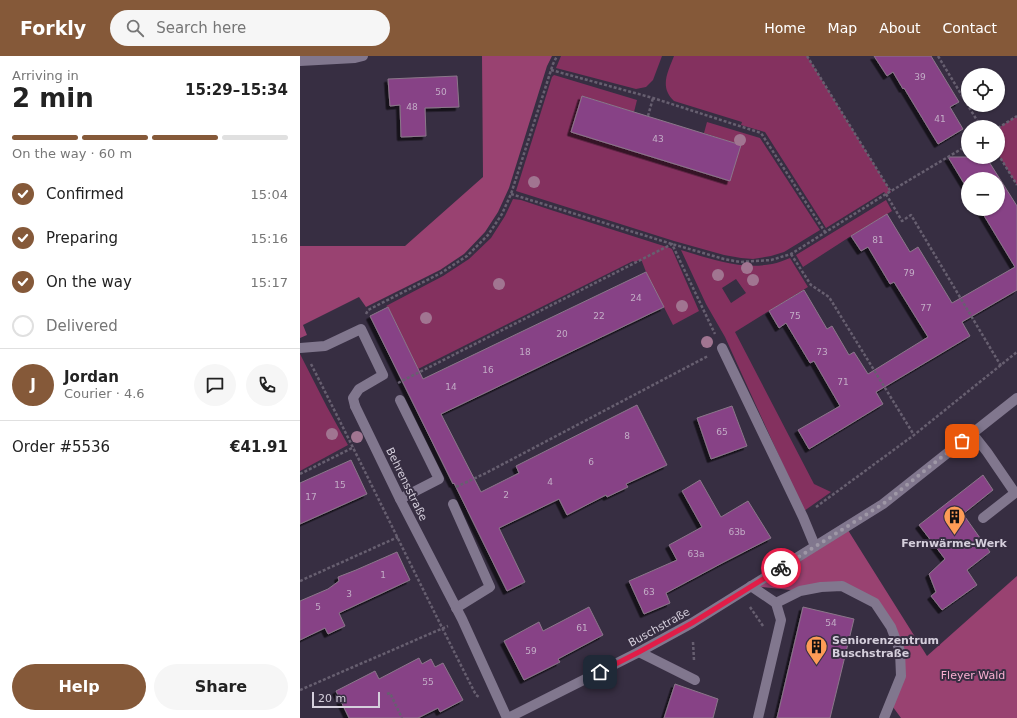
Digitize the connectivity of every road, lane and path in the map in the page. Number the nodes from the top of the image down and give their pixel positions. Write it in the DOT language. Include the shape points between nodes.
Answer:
graph roads {
  1 [pos="363,56"];
  2 [pos="557,56"];
  3 [pos="807,56"];
  4 [pos="938,56"];
  5 [pos="300,61"];
  6 [pos="551,70"];
  7 [pos="653,98"];
  8 [pos="648,116"];
  9 [pos="1017,116"];
  10 [pos="977,120"];
  11 [pos="1005,124"];
  12 [pos="961,150"];
  13 [pos="1004,164"];
  14 [pos="1017,184"];
  15 [pos="891,192"];
  16 [pos="511,194"];
  17 [pos="886,194"];
  18 [pos="825,233"];
  19 [pos="672,244"];
  20 [pos="791,254"];
  21 [pos="361,330"];
  22 [pos="301,348"];
  23 [pos="722,348"];
  24 [pos="1017,352"];
  25 [pos="1001,366"];
  26 [pos="395,384"];
  27 [pos="1017,398"];
  28 [pos="400,400"];
  29 [pos="972,433"];
  30 [pos="914,435"];
  31 [pos="371,439"];
  32 [pos="353,447"];
  33 [pos="300,474"];
  34 [pos="450,490"];
  35 [pos="400,499"];
  36 [pos="453,504"];
  37 [pos="803,517"];
  38 [pos="983,518"];
  39 [pos="416,529"];
  40 [pos="398,537"];
  41 [pos="815,546"];
  42 [pos="300,580"];
  43 [pos="751,586"];
  44 [pos="740,593"];
  45 [pos="776,603"];
  46 [pos="456,608"];
  47 [pos="462,619"];
  48 [pos="692,623"];
  49 [pos="442,628"];
  50 [pos="776,644"];
  51 [pos="639,652"];
  52 [pos="695,680"];
  53 [pos="300,690"];
  54 [pos="387,694"];
  55 [pos="482,699"];
  56 [pos="402,718"];
  57 [pos="508,718"];
  58 [pos="758,718"];
  59 [pos="884,718"];
  1 -- 5 [label="street"];
  2 -- 6 [label="path"];
  3 -- 15 [label="path"];
  4 -- 10 [label="path"];
  6 -- 7 [label="path"];
  6 -- 16 [label="path"];
  7 -- 8 [label="path"];
  7 -- 18 [label="path" via="761,133"];
  9 -- 11 [label="path"];
  12 -- 15 [label="path"];
  13 -- 14 [label="path"];
  15 -- 17 [label="path"];
  16 -- 19 [label="path"];
  16 -- 21 [label="path" via="488,235 467,256 441,273 368,310"];
  17 -- 18 [label="path"];
  17 -- 25 [label="path" via="902,221 911,215"];
  18 -- 20 [label="path"];
  19 -- 20 [label="path" via="740,262 771,260"];
  19 -- 23 [label="path"];
  19 -- 26 [label="path"];
  20 -- 30 [label="path" via="810,285 829,297"];
  21 -- 22 [label="street" via="325,346"];
  21 -- 31 [label="street, Behrensstraße" via="383,375 359,389 353,398"];
  22 -- 32 [label="path"];
  23 -- 34 [label="path"];
  23 -- 37 [label="street"];
  24 -- 25 [label="path"];
  25 -- 30 [label="path"];
  27 -- 29 [label="street, Buschstraße"];
  28 -- 35 [label="street" via="439,479"];
  29 -- 38 [label="street" via="1015,493"];
  29 -- 41 [label="street, Buschstraße" via="883,504"];
  30 -- 37 [label="path"];
  31 -- 32 [label="path"];
  31 -- 35 [label="street, Behrensstraße"];
  32 -- 33 [label="path"];
  32 -- 40 [label="path"];
  35 -- 39 [label="street, Behrensstraße"];
  36 -- 46 [label="street" via="490,587"];
  37 -- 41 [label="street"];
  39 -- 40 [label="path"];
  39 -- 46 [label="street, Behrensstraße"];
  40 -- 42 [label="path"];
  40 -- 49 [label="path"];
  41 -- 43 [label="street, Buschstraße"];
  43 -- 44 [label="street, Buschstraße"];
  43 -- 45 [label="street"];
  44 -- 48 [label="street, Buschstraße"];
  44 -- 50 [label="path"];
  45 -- 50 [label="street" via="781,620"];
  45 -- 59 [label="street" via="800,591 842,586 875,603 891,627 900,651 902,676"];
  46 -- 47 [label="street, Behrensstraße"];
  47 -- 49 [label="path"];
  47 -- 57 [label="street, Behrensstraße"];
  48 -- 51 [label="street, Buschstraße"];
  48 -- 52 [label="path"];
  49 -- 53 [label="path"];
  49 -- 55 [label="path" via="476,695"];
  50 -- 58 [label="street"];
  51 -- 52 [label="street"];
  51 -- 57 [label="street, Buschstraße"];
  54 -- 56 [label="path" via="390,693"];
}
